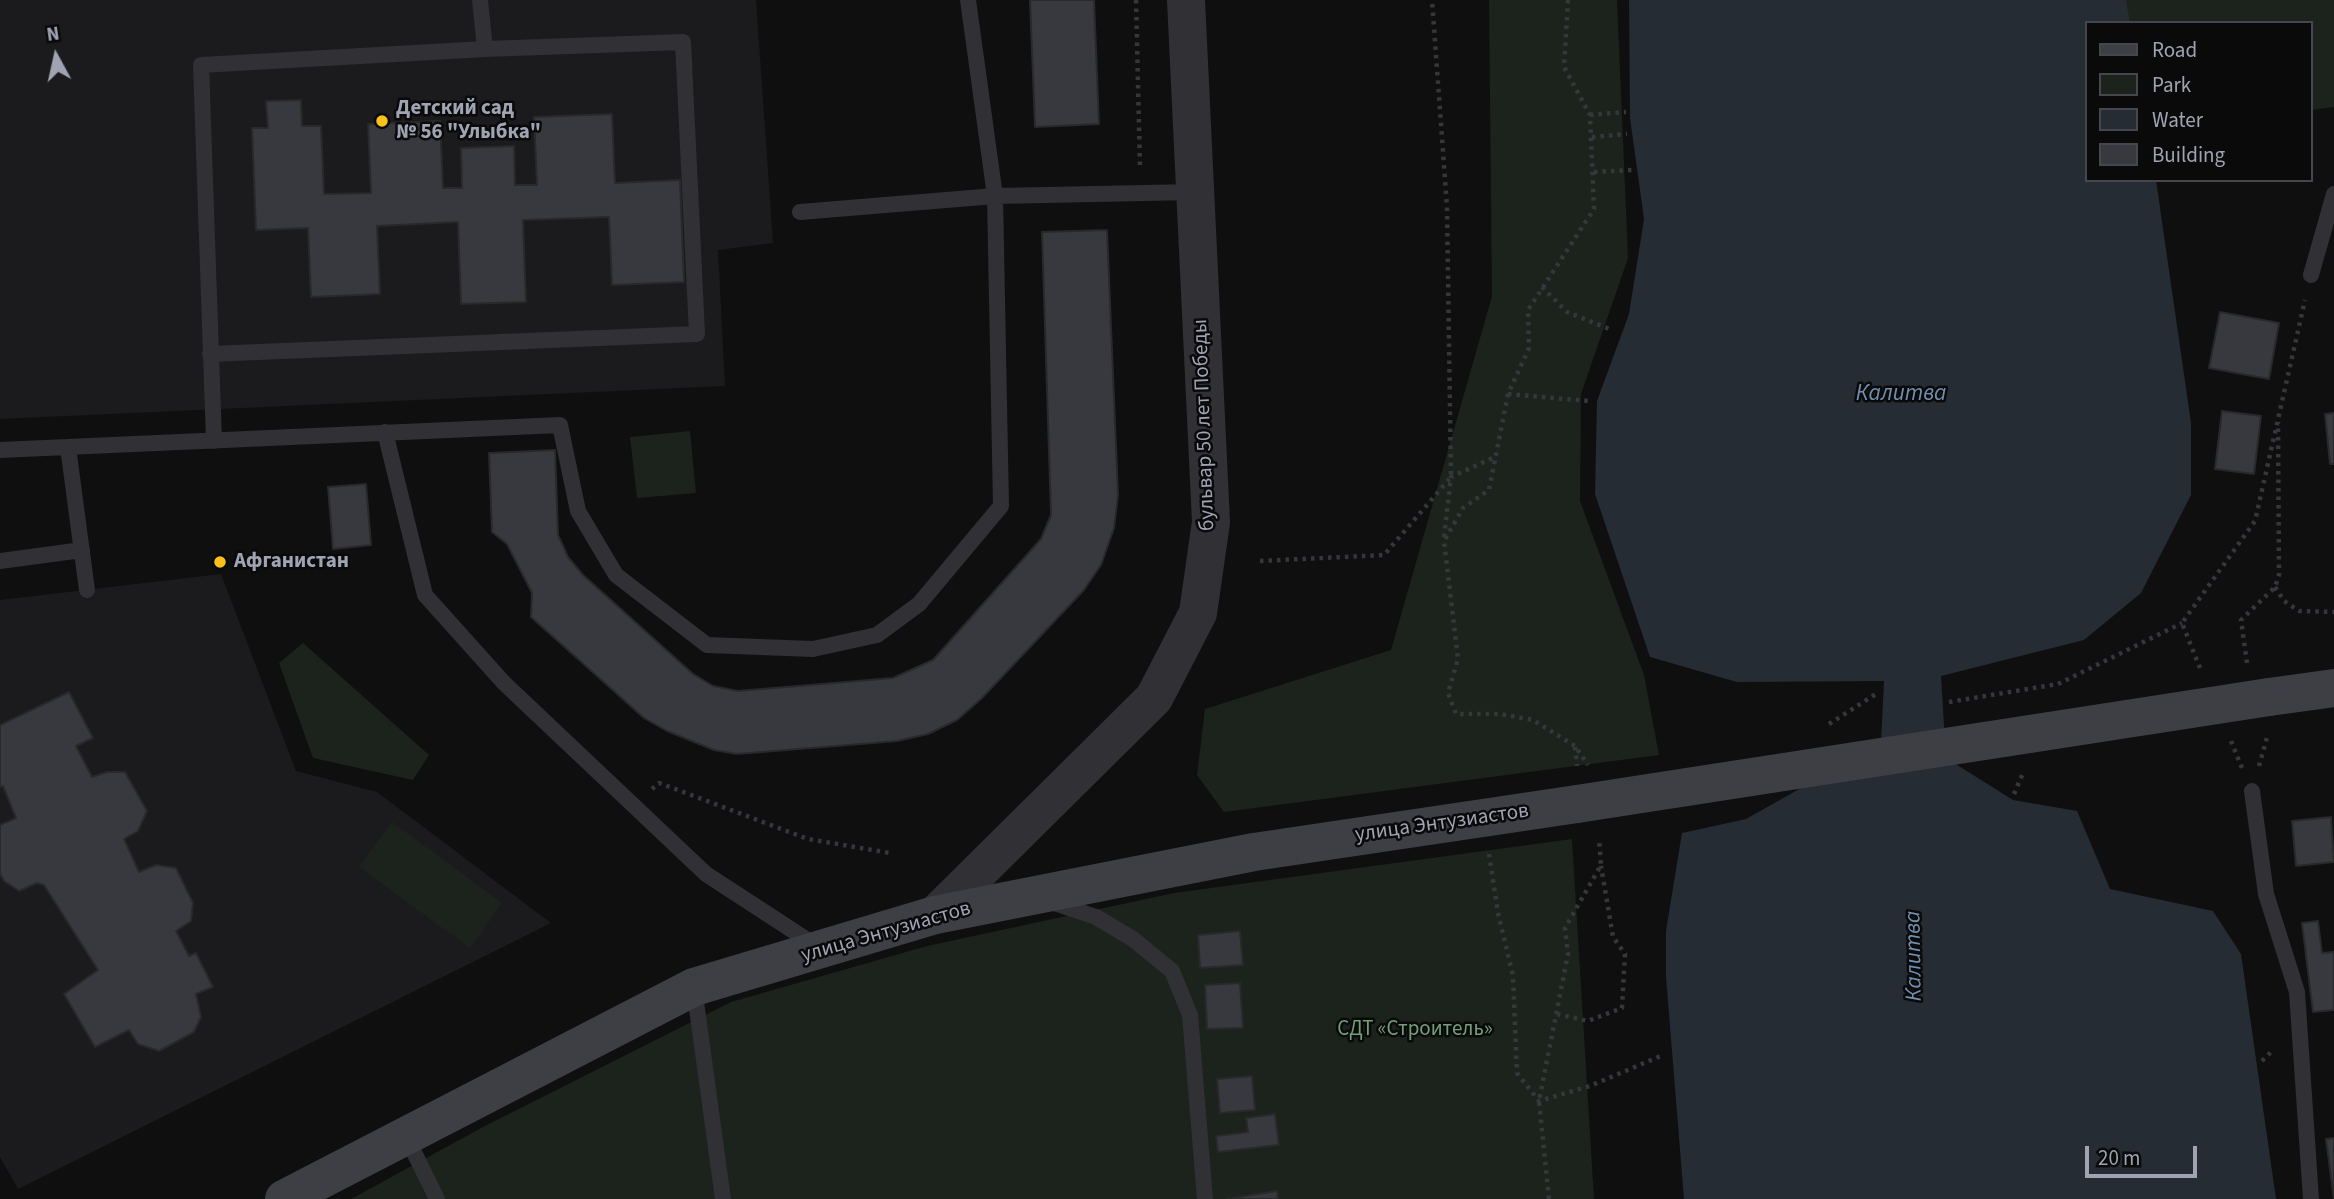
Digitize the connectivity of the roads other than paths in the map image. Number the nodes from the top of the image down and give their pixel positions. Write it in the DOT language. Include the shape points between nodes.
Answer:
graph roads {
  1 [pos="480,0"];
  2 [pos="968,0"];
  3 [pos="1186,0"];
  4 [pos="485,49"];
  5 [pos="1195,192"];
  6 [pos="2334,194"];
  7 [pos="995,196"];
  8 [pos="800,212"];
  9 [pos="2311,275"];
  10 [pos="210,354"];
  11 [pos="385,432"];
  12 [pos="214,441"];
  13 [pos="68,447"];
  14 [pos="0,450"];
  15 [pos="82,550"];
  16 [pos="0,561"];
  17 [pos="88,590"];
  18 [pos="2334,688"];
  19 [pos="2252,791"];
  20 [pos="1036,896"];
  21 [pos="934,915"];
  22 [pos="823,950"];
  23 [pos="694,987"];
  24 [pos="404,1134"];
  25 [pos="284,1199"];
  26 [pos="437,1199"];
  27 [pos="723,1199"];
  28 [pos="1205,1199"];
  29 [pos="2311,1199"];
  1 -- 4 [label="lane"];
  2 -- 7 [label="lane"];
  3 -- 5 [label="street, бульвар 50 лет Победы"];
  4 -- 10 [label="lane" via="201,65"];
  4 -- 10 [label="lane" via="683,42 697,334"];
  5 -- 7 [label="lane"];
  5 -- 21 [label="street, бульвар 50 лет Победы" via="1212,522 1198,613 1154,698"];
  6 -- 9 [label="lane"];
  7 -- 8 [label="lane"];
  7 -- 11 [label="lane" via="1001,506 919,604 877,635 813,649 706,645 616,575 578,511 561,425"];
  10 -- 12 [label="lane"];
  11 -- 12 [label="lane"];
  11 -- 22 [label="lane" via="425,595 504,683 706,874"];
  12 -- 13 [label="lane"];
  13 -- 14 [label="lane"];
  13 -- 15 [label="lane"];
  15 -- 16 [label="lane"];
  15 -- 17 [label="lane"];
  18 -- 20 [label="main road, улица Энтузиастов, bridge" via="2269,714 1590,801 1254,852"];
  19 -- 29 [label="lane" via="2266,894 2297,992"];
  20 -- 21 [label="main road, улица Энтузиастов"];
  20 -- 28 [label="lane" via="1096,917 1133,939 1171,971 1190,1016"];
  21 -- 22 [label="main road, улица Энтузиастов"];
  22 -- 23 [label="main road, улица Энтузиастов"];
  23 -- 24 [label="main road, улица Энтузиастов"];
  23 -- 27 [label="lane"];
  24 -- 25 [label="main road, улица Энтузиастов"];
  24 -- 26 [label="lane"];
}
